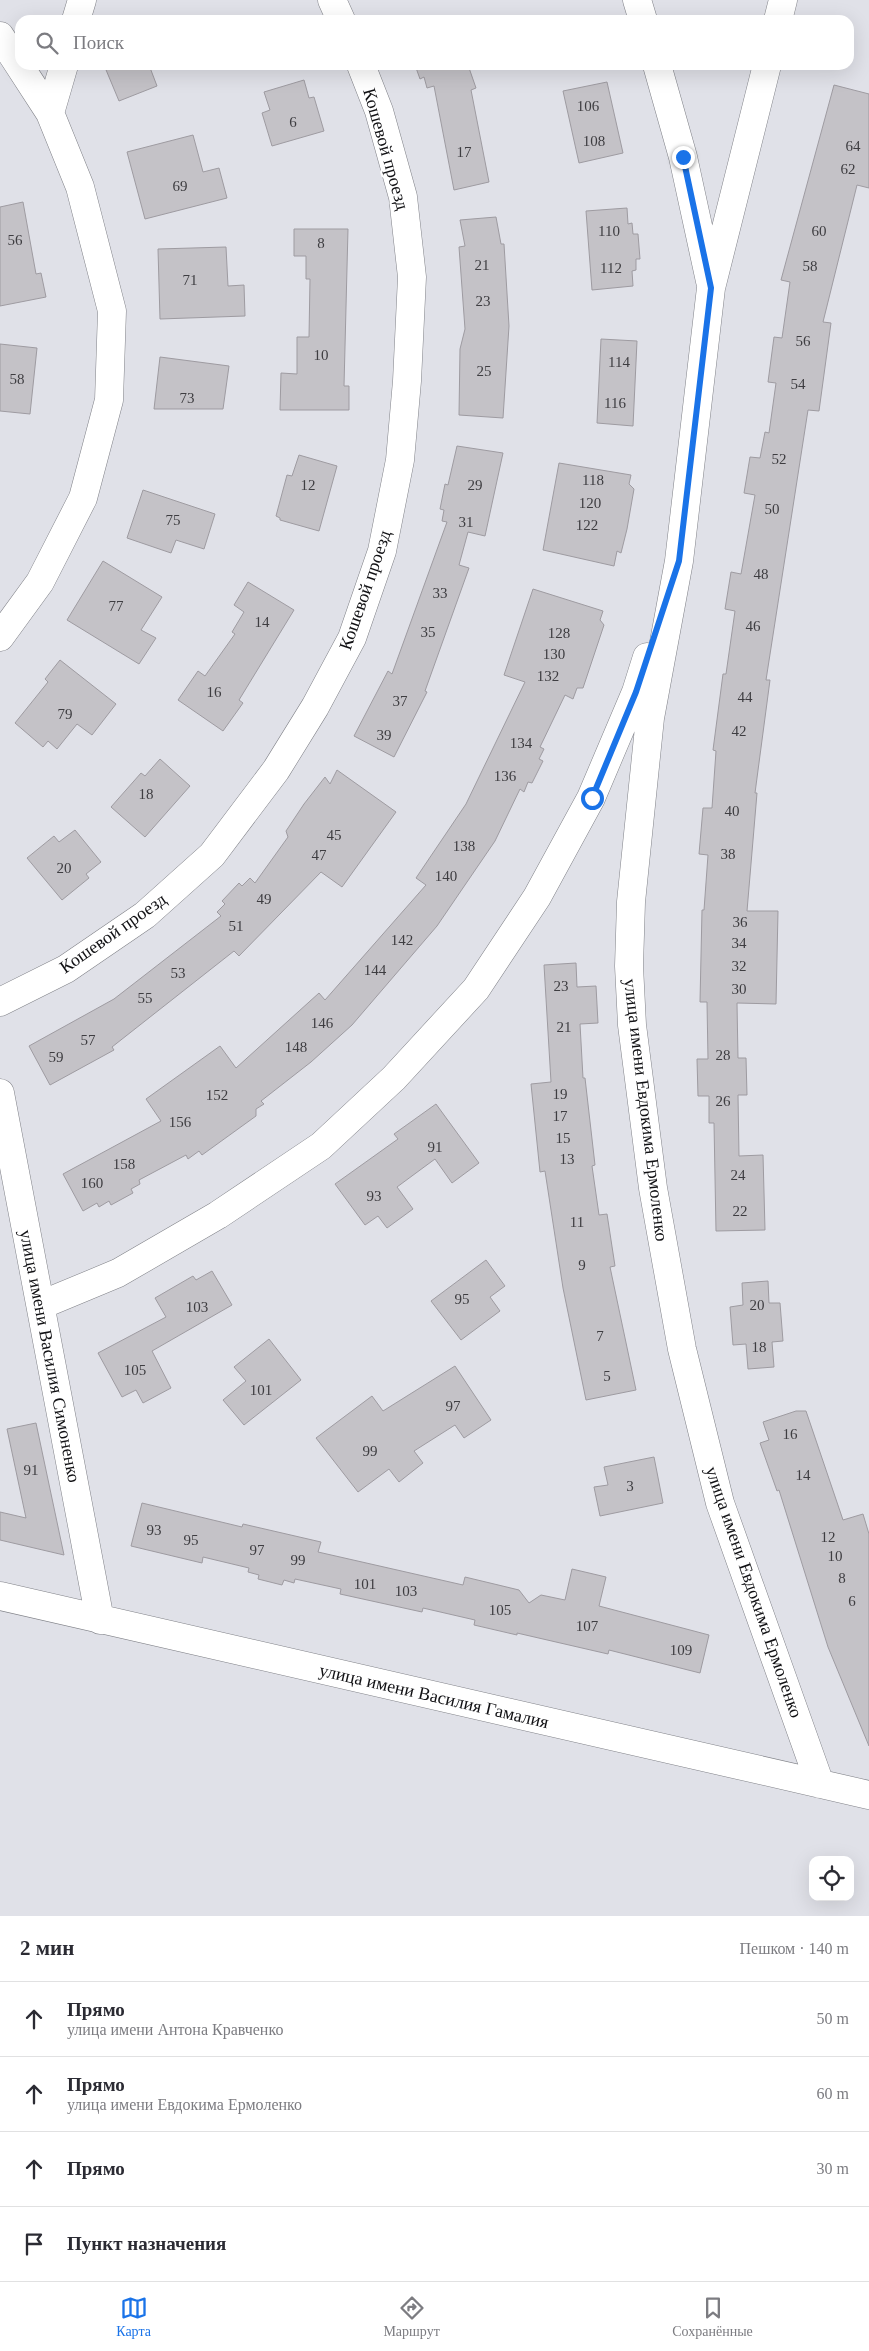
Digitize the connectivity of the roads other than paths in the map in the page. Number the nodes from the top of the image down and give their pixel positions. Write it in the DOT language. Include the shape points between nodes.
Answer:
graph roads {
  1 [pos="82,0"];
  2 [pos="332,0"];
  3 [pos="637,0"];
  4 [pos="783,0"];
  5 [pos="78,15"];
  6 [pos="339,15"];
  7 [pos="642,15"];
  8 [pos="779,15"];
  9 [pos="0,36"];
  10 [pos="15,59"];
  11 [pos="22,70"];
  12 [pos="63,70"];
  13 [pos="363,70"];
  14 [pos="658,70"];
  15 [pos="766,70"];
  16 [pos="50,113"];
  17 [pos="711,288"];
  18 [pos="679,561"];
  19 [pos="0,637"];
  20 [pos="0,1002"];
  21 [pos="0,1093"];
  22 [pos="41,1305"];
  23 [pos="0,1596"];
  24 [pos="100,1620"];
  25 [pos="820,1784"];
  26 [pos="869,1795"];
  1 -- 5 [label="street"];
  2 -- 6 [label="street"];
  3 -- 7 [label="street"];
  4 -- 8 [label="street"];
  9 -- 10 [label="street"];
  11 -- 16 [label="street"];
  12 -- 16 [label="street"];
  13 -- 20 [label="street, Кошевой проезд" via="379,111 403,197 412,277 400,460 382,550 352,638 276,770 212,855 137,920 66,969"];
  14 -- 17 [label="street" via="683,157"];
  15 -- 17 [label="street, улица имени Евдокима Ермоленко"];
  16 -- 19 [label="street" via="80,187 112,310 109,400 83,498 40,582"];
  17 -- 18 [label="street, улица имени Евдокима Ермоленко"];
  18 -- 22 [label="street" via="636,692 592,798 537,897 476,989 394,1078 321,1146 218,1215 126,1268"];
  18 -- 25 [label="street, улица имени Евдокима Ермоленко" via="650,718 631,902 628,966 632,1025 653,1188 682,1349 720,1503"];
  21 -- 22 [label="street, улица имени Василия Симоненко"];
  22 -- 24 [label="street, улица имени Василия Симоненко"];
  23 -- 24 [label="street, улица имени Василия Гамалия"];
  24 -- 25 [label="street, улица имени Василия Гамалия"];
  25 -- 26 [label="street, улица имени Василия Гамалия"];
}
